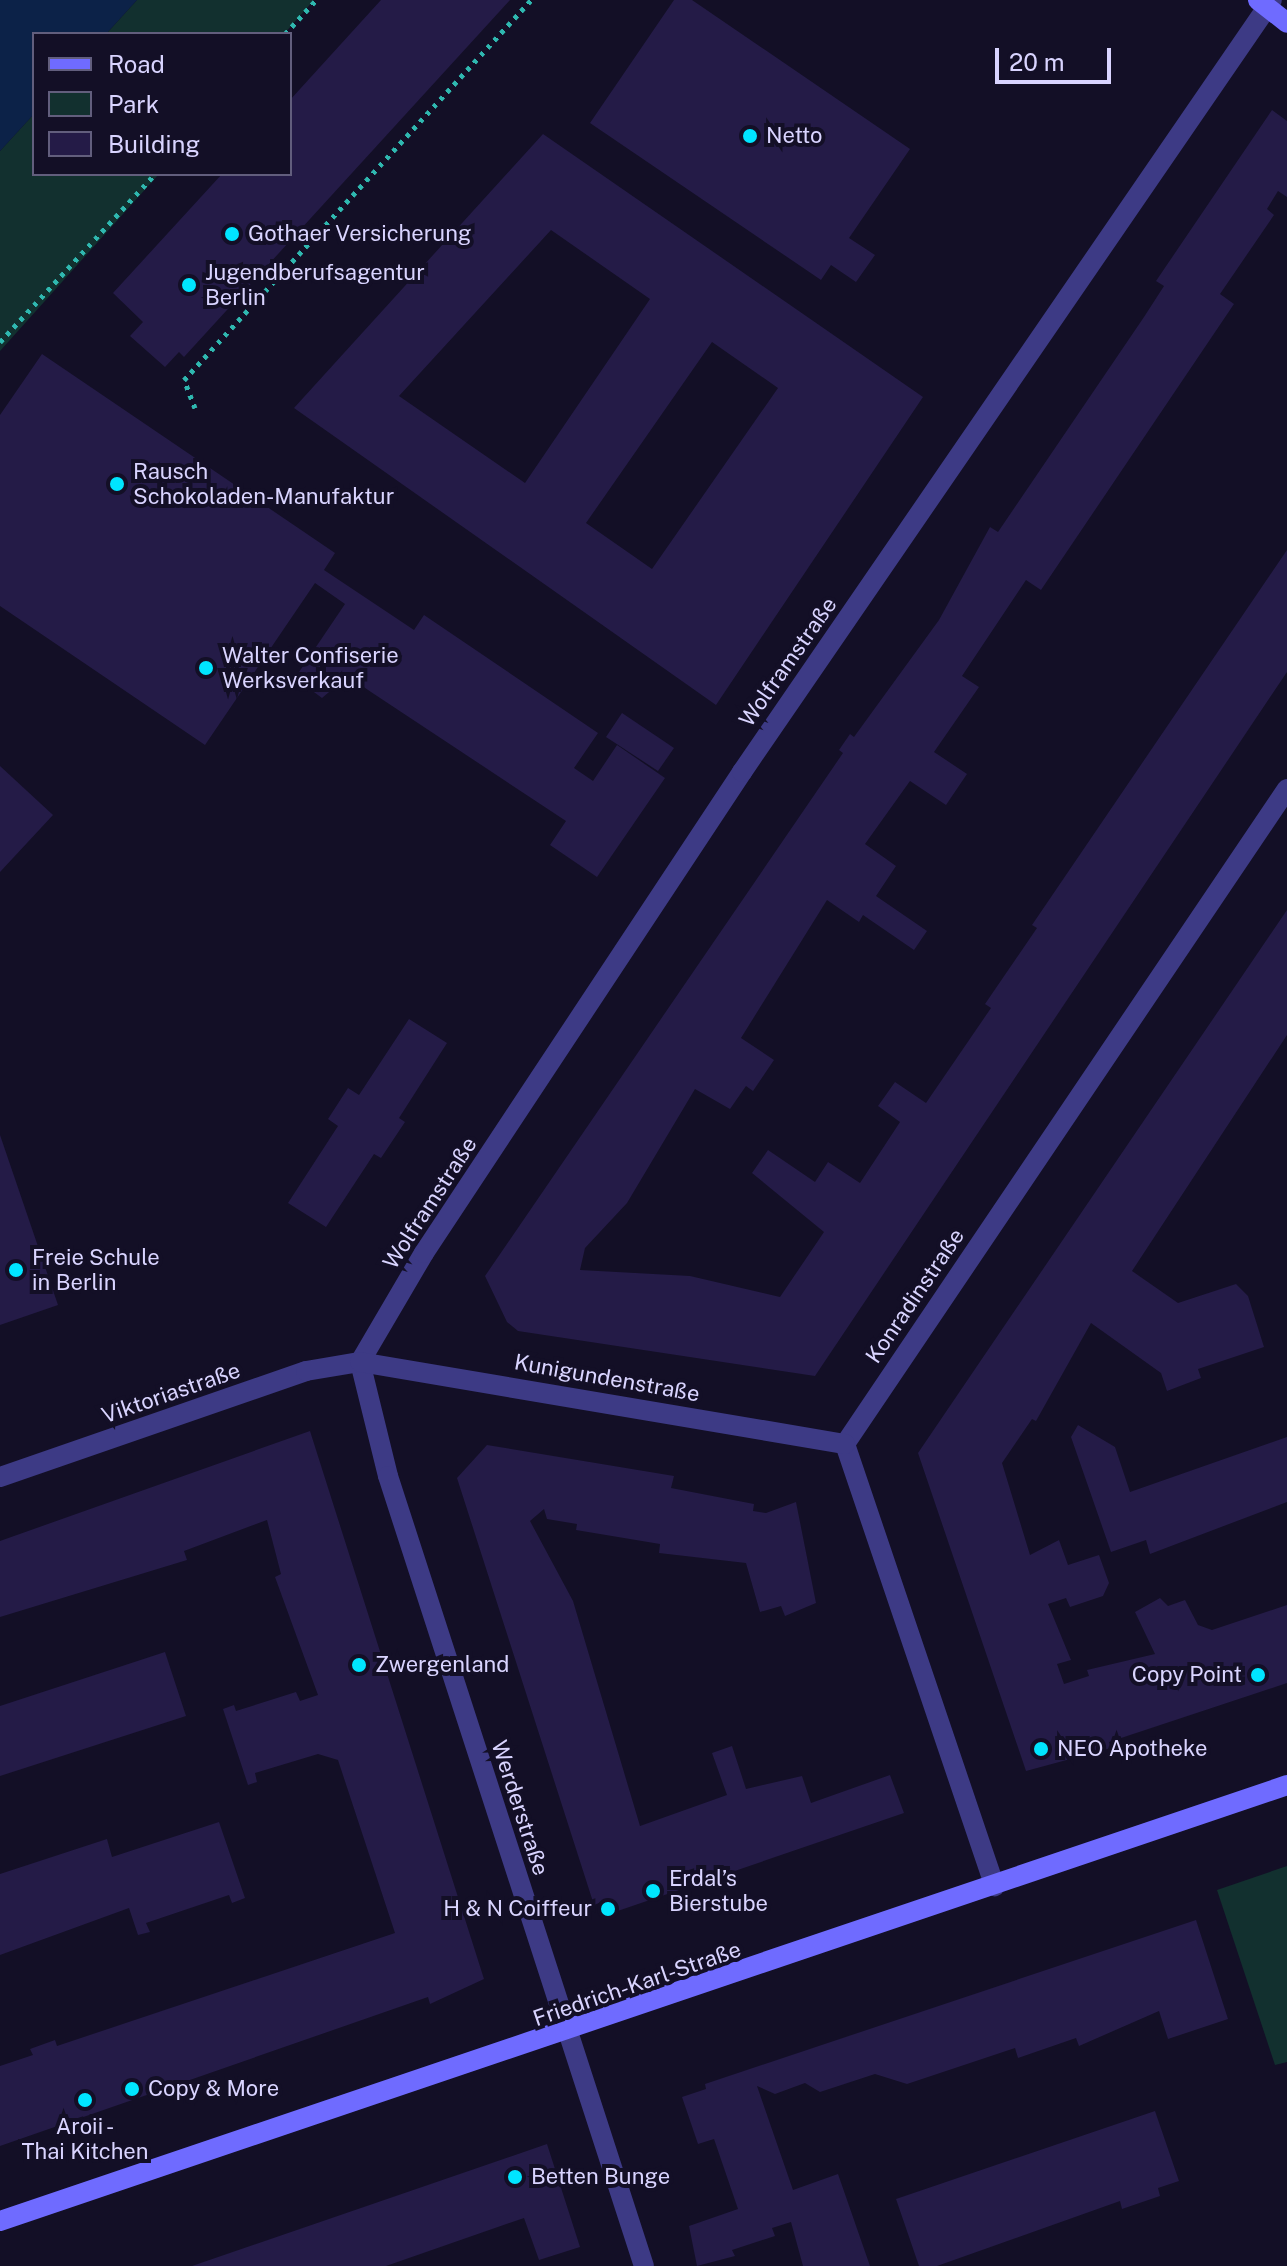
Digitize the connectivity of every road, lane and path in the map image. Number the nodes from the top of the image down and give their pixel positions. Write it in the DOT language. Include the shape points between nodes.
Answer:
graph roads {
  1 [pos="316,0"];
  2 [pos="531,0"];
  3 [pos="1266,3"];
  4 [pos="1287,23"];
  5 [pos="287,32"];
  6 [pos="153,176"];
  7 [pos="0,342"];
  8 [pos="195,408"];
  9 [pos="1287,789"];
  10 [pos="360,1362"];
  11 [pos="845,1444"];
  12 [pos="0,1477"];
  13 [pos="1287,1785"];
  14 [pos="995,1886"];
  15 [pos="567,2034"];
  16 [pos="0,2221"];
  17 [pos="644,2266"];
  1 -- 5 [label="path"];
  2 -- 8 [label="path" via="184,380"];
  3 -- 4 [label="main road"];
  3 -- 10 [label="street, Wolframstraße" via="742,772 424,1253"];
  6 -- 7 [label="path"];
  9 -- 11 [label="street, Konradinstraße"];
  10 -- 11 [label="street, Kunigundenstraße"];
  10 -- 12 [label="street, Viktoriastraße" via="306,1371"];
  10 -- 15 [label="street, Werderstraße" via="388,1476"];
  11 -- 14 [label="street"];
  13 -- 14 [label="main road, Friedrich-Karl-Straße"];
  14 -- 15 [label="main road, Friedrich-Karl-Straße"];
  15 -- 16 [label="main road, Friedrich-Karl-Straße"];
  15 -- 17 [label="street, Werderstraße"];
}
